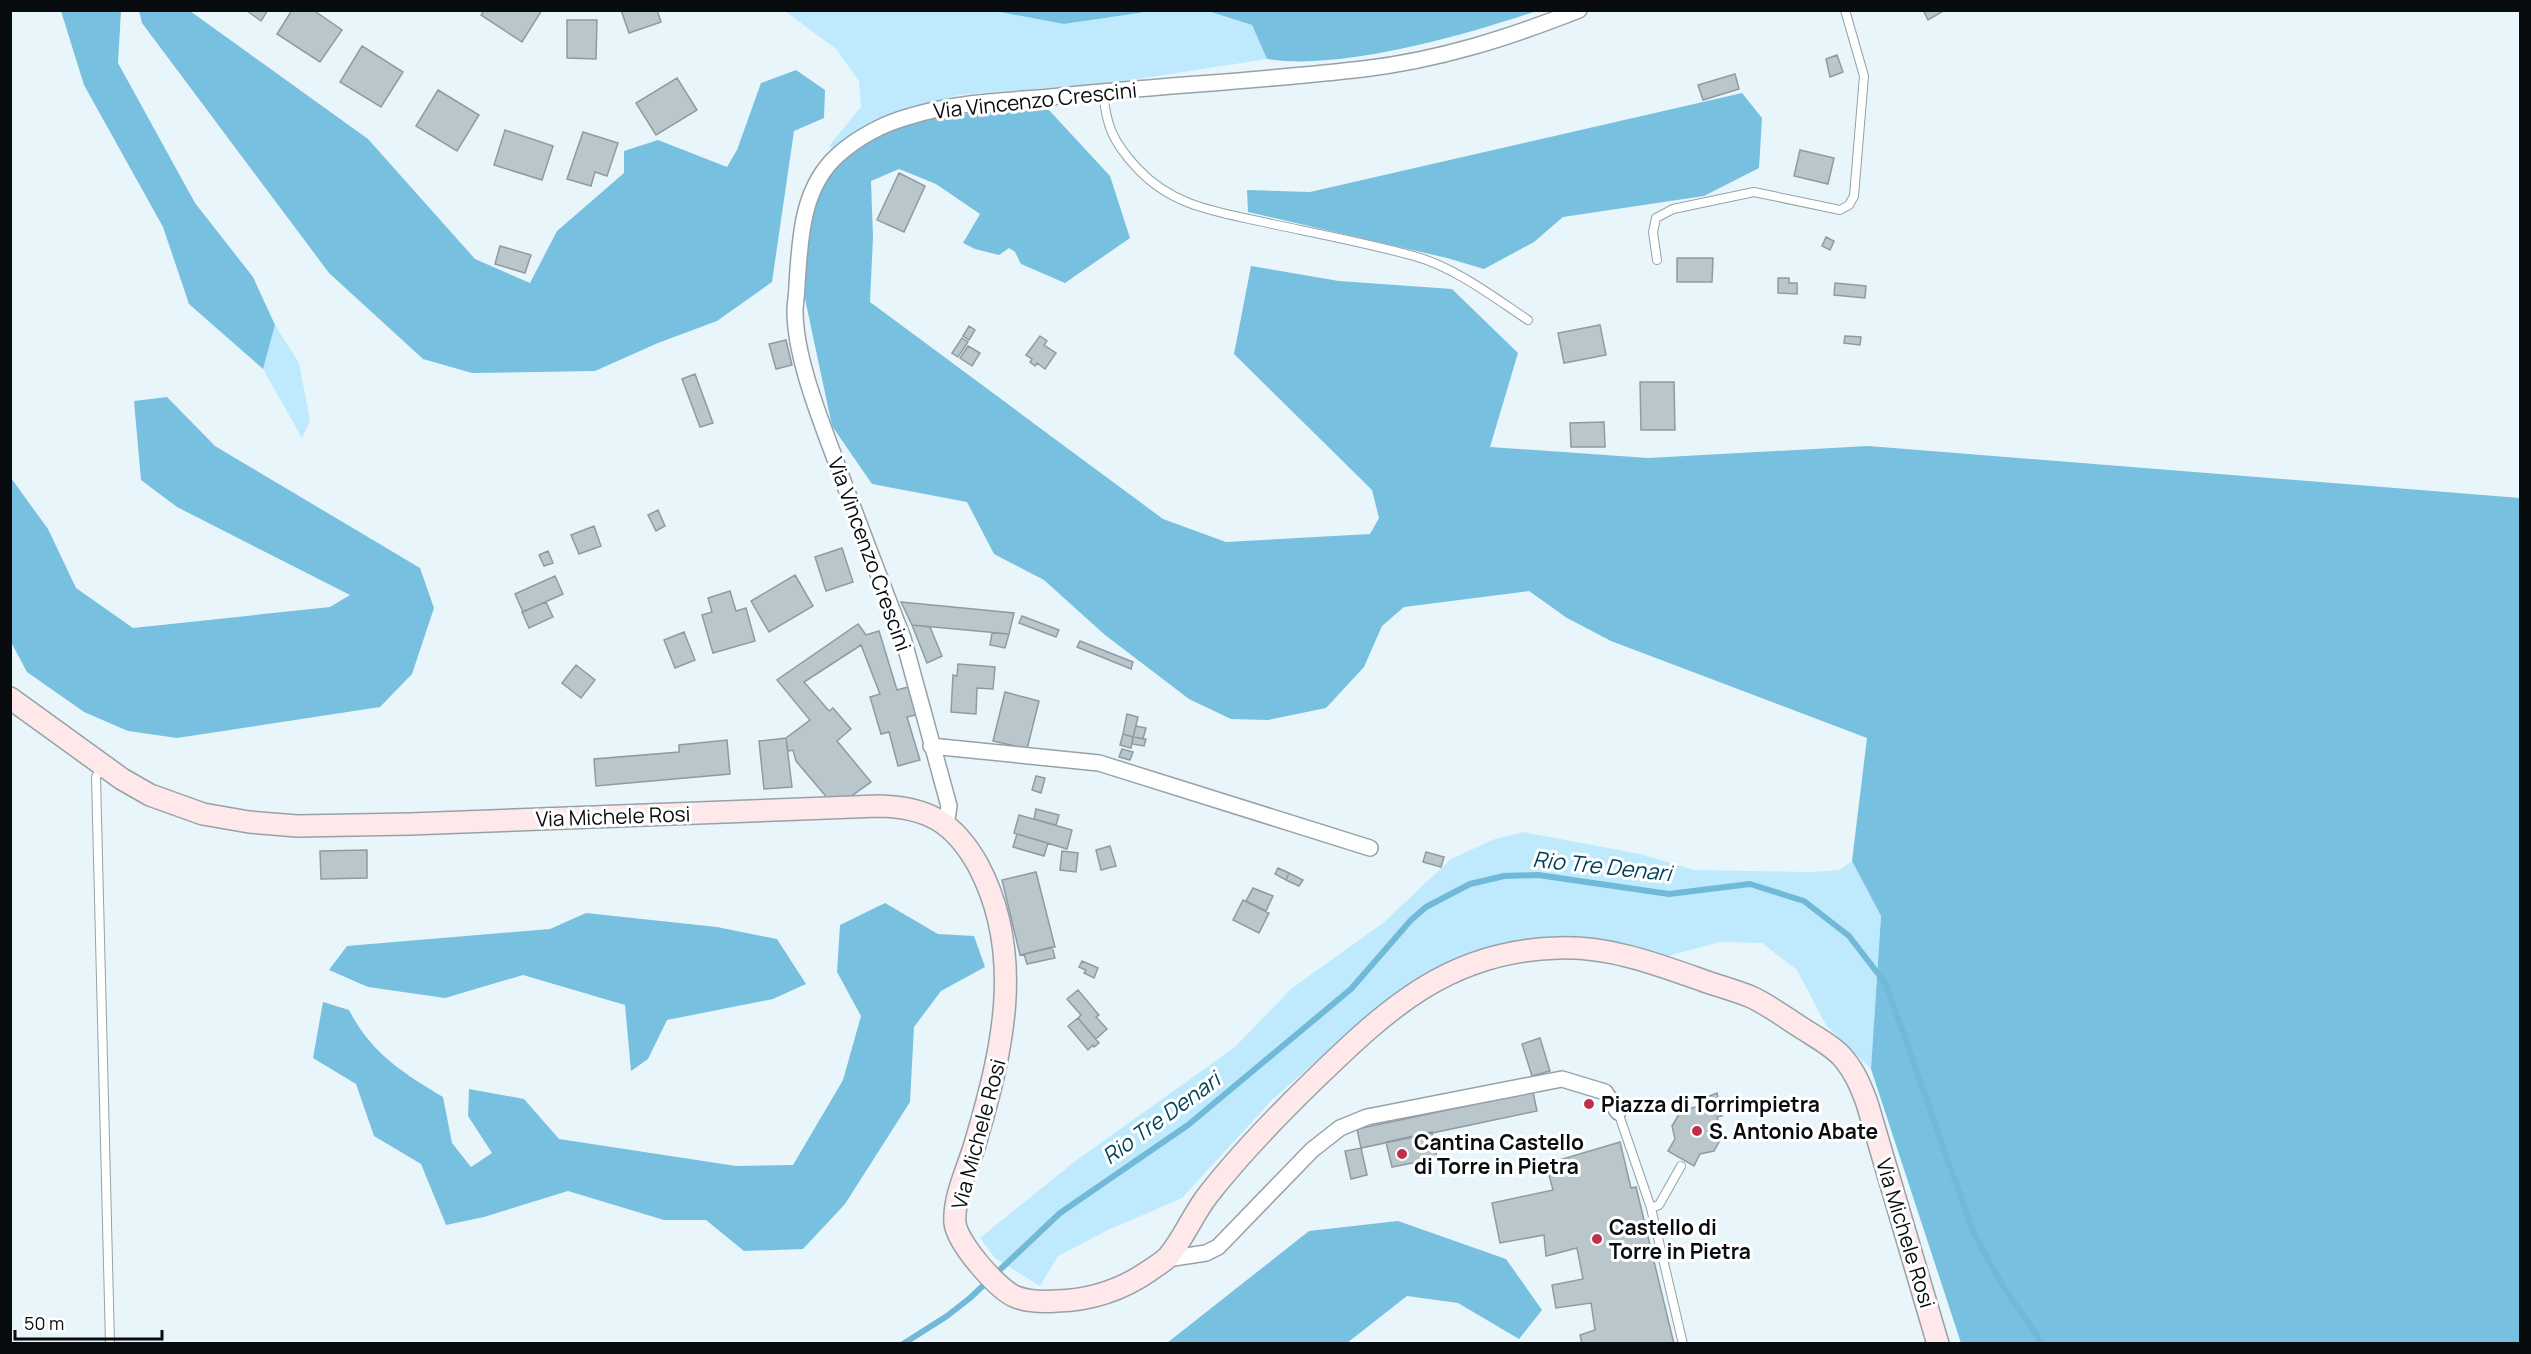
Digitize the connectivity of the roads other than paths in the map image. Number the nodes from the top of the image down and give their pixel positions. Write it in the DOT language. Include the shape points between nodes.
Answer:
graph roads {
  1 [pos="1579,10"];
  2 [pos="1845,10"];
  3 [pos="1103,91"];
  4 [pos="1657,260"];
  5 [pos="1528,320"];
  6 [pos="10,698"];
  7 [pos="931,746"];
  8 [pos="103,765"];
  9 [pos="946,825"];
  10 [pos="1370,848"];
  11 [pos="1618,1112"];
  12 [pos="1681,1167"];
  13 [pos="1651,1208"];
  14 [pos="1167,1258"];
  15 [pos="110,1344"];
  16 [pos="1683,1344"];
  17 [pos="1938,1344"];
  1 -- 3 [label="street, Via Vincenzo Crescini" via="1496,41 1406,63"];
  2 -- 4 [label="lane" via="1864,76 1854,196 1849,205 1840,210 1754,192 1673,209 1656,218 1653,232"];
  3 -- 5 [label="lane" via="1112,138 1146,178 1173,197 1203,208 1430,261"];
  3 -- 7 [label="street, Via Vincenzo Crescini" via="953,107 897,120 862,137 833,159 805,212 797,260 795,312 806,371 820,419 903,639"];
  6 -- 8 [label="street, Via Michele Rosi"];
  7 -- 9 [label="street, Via Vincenzo Crescini" via="949,806"];
  7 -- 10 [label="street" via="1099,763"];
  8 -- 9 [label="street, Via Michele Rosi" via="140,790 184,808 223,818 297,826 879,806 921,811"];
  8 -- 15 [label="lane" via="96,777"];
  9 -- 14 [label="street, Via Michele Rosi" via="971,854 988,889 1000,929 1005,983 1001,1047 957,1205 955,1224 963,1242 999,1286 1027,1300 1084,1300 1122,1287"];
  11 -- 13 [label="lane"];
  11 -- 14 [label="street" via="1605,1092 1562,1079 1367,1117 1340,1128 1312,1150 1224,1243 1206,1253"];
  12 -- 13 [label="lane" via="1659,1204"];
  13 -- 16 [label="lane"];
  14 -- 17 [label="street, Via Michele Rosi" via="1206,1198 1284,1109 1369,1027 1401,1002 1458,969 1485,959 1541,949 1583,949 1665,967 1752,997 1842,1057 1867,1103"];
}
